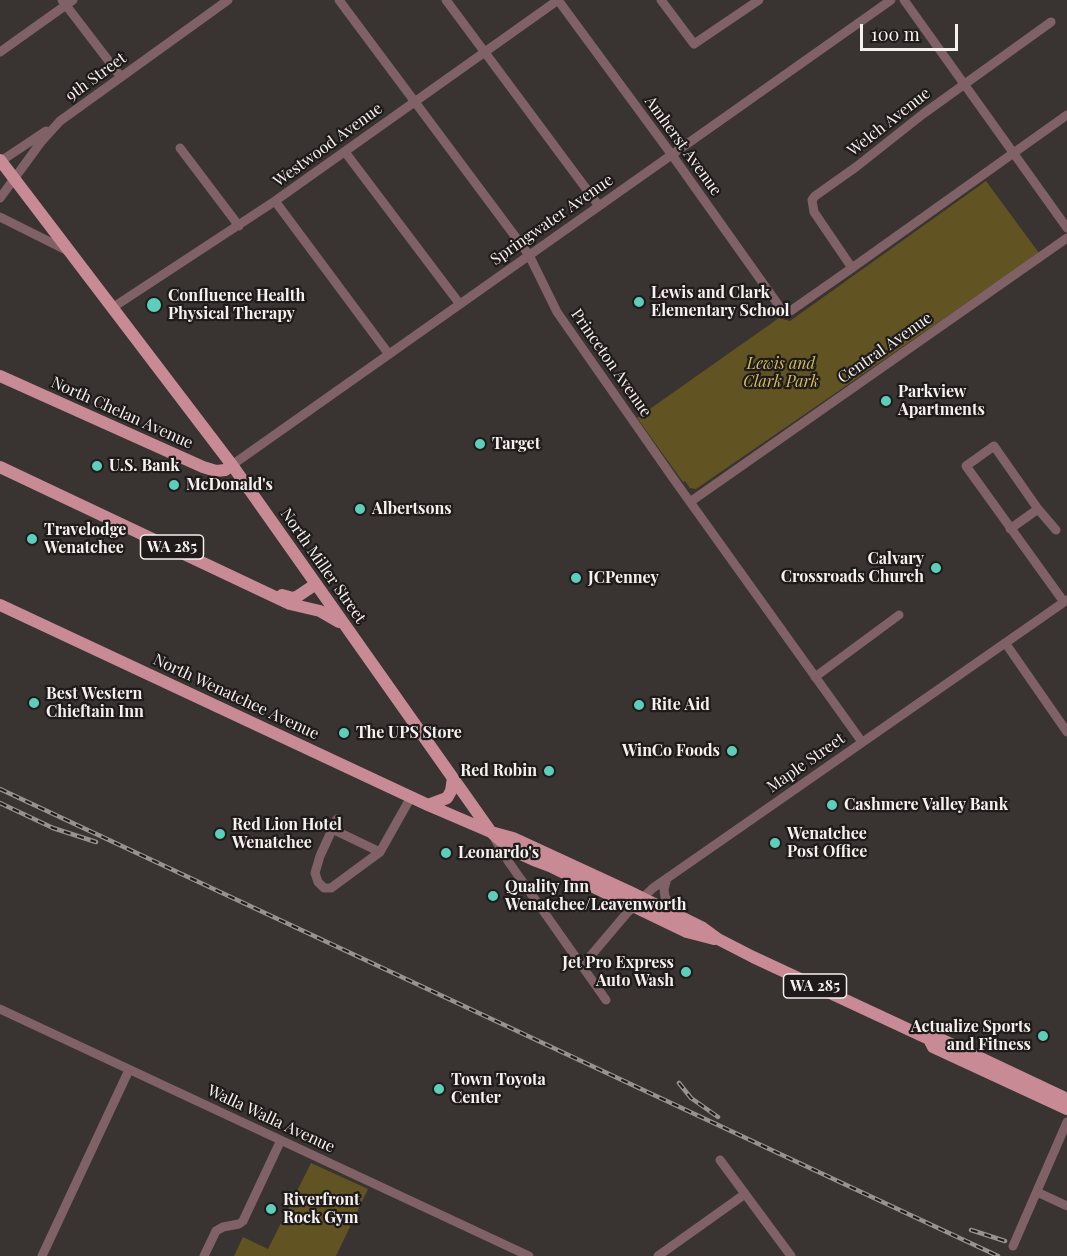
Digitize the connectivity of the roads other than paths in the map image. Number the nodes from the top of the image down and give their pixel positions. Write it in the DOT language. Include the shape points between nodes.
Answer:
graph roads {
  1 [pos="228,0"];
  2 [pos="339,0"];
  3 [pos="446,0"];
  4 [pos="558,0"];
  5 [pos="661,0"];
  6 [pos="758,0"];
  7 [pos="891,0"];
  8 [pos="904,0"];
  9 [pos="67,2"];
  10 [pos="1051,22"];
  11 [pos="0,52"];
  12 [pos="485,52"];
  13 [pos="121,77"];
  14 [pos="964,84"];
  15 [pos="414,101"];
  16 [pos="1067,115"];
  17 [pos="60,121"];
  18 [pos="180,148"];
  19 [pos="345,152"];
  20 [pos="672,154"];
  21 [pos="1014,154"];
  22 [pos="1,160"];
  23 [pos="14,178"];
  24 [pos="0,198"];
  25 [pos="275,201"];
  26 [pos="599,206"];
  27 [pos="0,217"];
  28 [pos="239,226"];
  29 [pos="1067,228"];
  30 [pos="1067,238"];
  31 [pos="69,252"];
  32 [pos="529,255"];
  33 [pos="852,268"];
  34 [pos="459,303"];
  35 [pos="112,308"];
  36 [pos="388,353"];
  37 [pos="0,376"];
  38 [pos="232,465"];
  39 [pos="0,467"];
  40 [pos="690,502"];
  41 [pos="1038,508"];
  42 [pos="1010,529"];
  43 [pos="1056,530"];
  44 [pos="316,584"];
  45 [pos="267,592"];
  46 [pos="1065,601"];
  47 [pos="0,605"];
  48 [pos="899,615"];
  49 [pos="345,625"];
  50 [pos="1006,644"];
  51 [pos="815,677"];
  52 [pos="1067,732"];
  53 [pos="862,742"];
  54 [pos="453,778"];
  55 [pos="411,797"];
  56 [pos="428,805"];
  57 [pos="338,819"];
  58 [pos="332,829"];
  59 [pos="491,832"];
  60 [pos="380,852"];
  61 [pos="667,878"];
  62 [pos="638,903"];
  63 [pos="680,916"];
  64 [pos="718,939"];
  65 [pos="582,966"];
  66 [pos="606,1000"];
  67 [pos="0,1009"];
  68 [pos="929,1039"];
  69 [pos="129,1070"];
  70 [pos="1067,1099"];
  71 [pos="1067,1109"];
  72 [pos="1067,1122"];
  73 [pos="281,1140"];
  74 [pos="720,1160"];
  75 [pos="1037,1192"];
  76 [pos="745,1194"];
  77 [pos="1067,1206"];
  78 [pos="1013,1246"];
  79 [pos="42,1256"];
  80 [pos="204,1256"];
  81 [pos="529,1256"];
  82 [pos="658,1256"];
  83 [pos="791,1256"];
  1 -- 13 [label="street, 9th Street"];
  2 -- 15 [label="street, Princeton Avenue"];
  3 -- 12 [label="street"];
  4 -- 12 [label="street, Westwood Avenue"];
  4 -- 20 [label="street, Amherst Avenue"];
  5 -- 6 [label="street" via="694,44"];
  7 -- 20 [label="street, Springwater Avenue"];
  8 -- 14 [label="street"];
  9 -- 11 [label="street"];
  9 -- 13 [label="street"];
  10 -- 14 [label="street, Welch Avenue"];
  12 -- 15 [label="street, Westwood Avenue"];
  12 -- 26 [label="street"];
  13 -- 17 [label="street, 9th Street"];
  14 -- 21 [label="street"];
  14 -- 33 [label="street, Welch Avenue" via="812,200 814,212"];
  15 -- 19 [label="street, Westwood Avenue"];
  15 -- 32 [label="street, Princeton Avenue"];
  16 -- 21 [label="street"];
  17 -- 22 [label="street"];
  17 -- 23 [label="street, 9th Street"];
  18 -- 28 [label="street"];
  19 -- 25 [label="street, Westwood Avenue"];
  19 -- 34 [label="street"];
  20 -- 26 [label="street, Springwater Avenue"];
  20 -- 33 [label="street, Amherst Avenue" via="782,310 789,312"];
  21 -- 29 [label="street"];
  21 -- 33 [label="street"];
  22 -- 23 [label="main road, North Miller Street"];
  23 -- 24 [label="street, 9th Street"];
  23 -- 31 [label="main road, North Miller Street"];
  25 -- 28 [label="street, Westwood Avenue"];
  25 -- 36 [label="street"];
  26 -- 32 [label="street, Springwater Avenue"];
  27 -- 31 [label="street"];
  28 -- 35 [label="street, Westwood Avenue"];
  30 -- 40 [label="street, Central Avenue"];
  31 -- 35 [label="main road, North Miller Street"];
  32 -- 34 [label="street, Springwater Avenue"];
  32 -- 40 [label="street, Princeton Avenue" via="558,312"];
  34 -- 36 [label="street, Springwater Avenue"];
  35 -- 38 [label="main road, North Miller Street"];
  36 -- 38 [label="street, Springwater Avenue"];
  37 -- 38 [label="main road, North Chelan Avenue" via="203,467 216,471"];
  38 -- 44 [label="main road, North Miller Street / WA 285"];
  39 -- 45 [label="main road, WA 285"];
  40 -- 51 [label="street, Princeton Avenue"];
  41 -- 42 [label="street"];
  41 -- 42 [label="street, Maple Street" via="994,446 966,466"];
  41 -- 43 [label="street, Maple Street"];
  42 -- 46 [label="street, Maple Street"];
  44 -- 45 [label="main road, WA 285" via="293,598"];
  44 -- 49 [label="main road, North Miller Street / WA 285"];
  45 -- 49 [label="main road, WA 285" via="290,604 320,611"];
  46 -- 50 [label="street, Maple Street"];
  47 -- 55 [label="main road, North Wenatchee Avenue"];
  48 -- 51 [label="street"];
  49 -- 54 [label="main road, North Miller Street / WA 285"];
  50 -- 52 [label="street"];
  50 -- 53 [label="street, Maple Street"];
  51 -- 53 [label="street, Princeton Avenue"];
  53 -- 61 [label="street, Maple Street"];
  54 -- 56 [label="main road" via="447,798"];
  54 -- 59 [label="main road, North Miller Street / WA 285"];
  55 -- 56 [label="main road, North Wenatchee Avenue"];
  55 -- 60 [label="street"];
  56 -- 59 [label="main road, North Wenatchee Avenue"];
  57 -- 58 [label="street"];
  58 -- 60 [label="street"];
  58 -- 60 [label="street" via="315,873 324,888 331,888"];
  59 -- 62 [label="main road, North Wenatchee Avenue / WA 285" via="510,849"];
  59 -- 65 [label="street, North Miller Street"];
  61 -- 62 [label="street, Maple Street"];
  61 -- 63 [label="street, WA 285" via="664,889 668,903"];
  62 -- 63 [label="main road, North Wenatchee Avenue / WA 285"];
  62 -- 64 [label="main road, North Wenatchee Avenue / WA 285" via="687,932"];
  62 -- 65 [label="street, Maple Street"];
  63 -- 64 [label="main road, North Wenatchee Avenue / WA 285"];
  64 -- 68 [label="main road, North Wenatchee Avenue / WA 285"];
  65 -- 66 [label="street, North Miller Street"];
  67 -- 69 [label="street, Walla Walla Avenue"];
  68 -- 70 [label="main road, North Wenatchee Avenue / WA 285" via="938,1038"];
  68 -- 71 [label="main road, North Wenatchee Avenue / WA 285" via="933,1047"];
  69 -- 73 [label="street, Walla Walla Avenue"];
  69 -- 79 [label="street"];
  72 -- 75 [label="street"];
  73 -- 80 [label="street" via="243,1221 216,1231"];
  73 -- 81 [label="street, Walla Walla Avenue"];
  74 -- 76 [label="street"];
  75 -- 77 [label="street"];
  75 -- 78 [label="street"];
  76 -- 82 [label="street"];
  76 -- 83 [label="street"];
}
